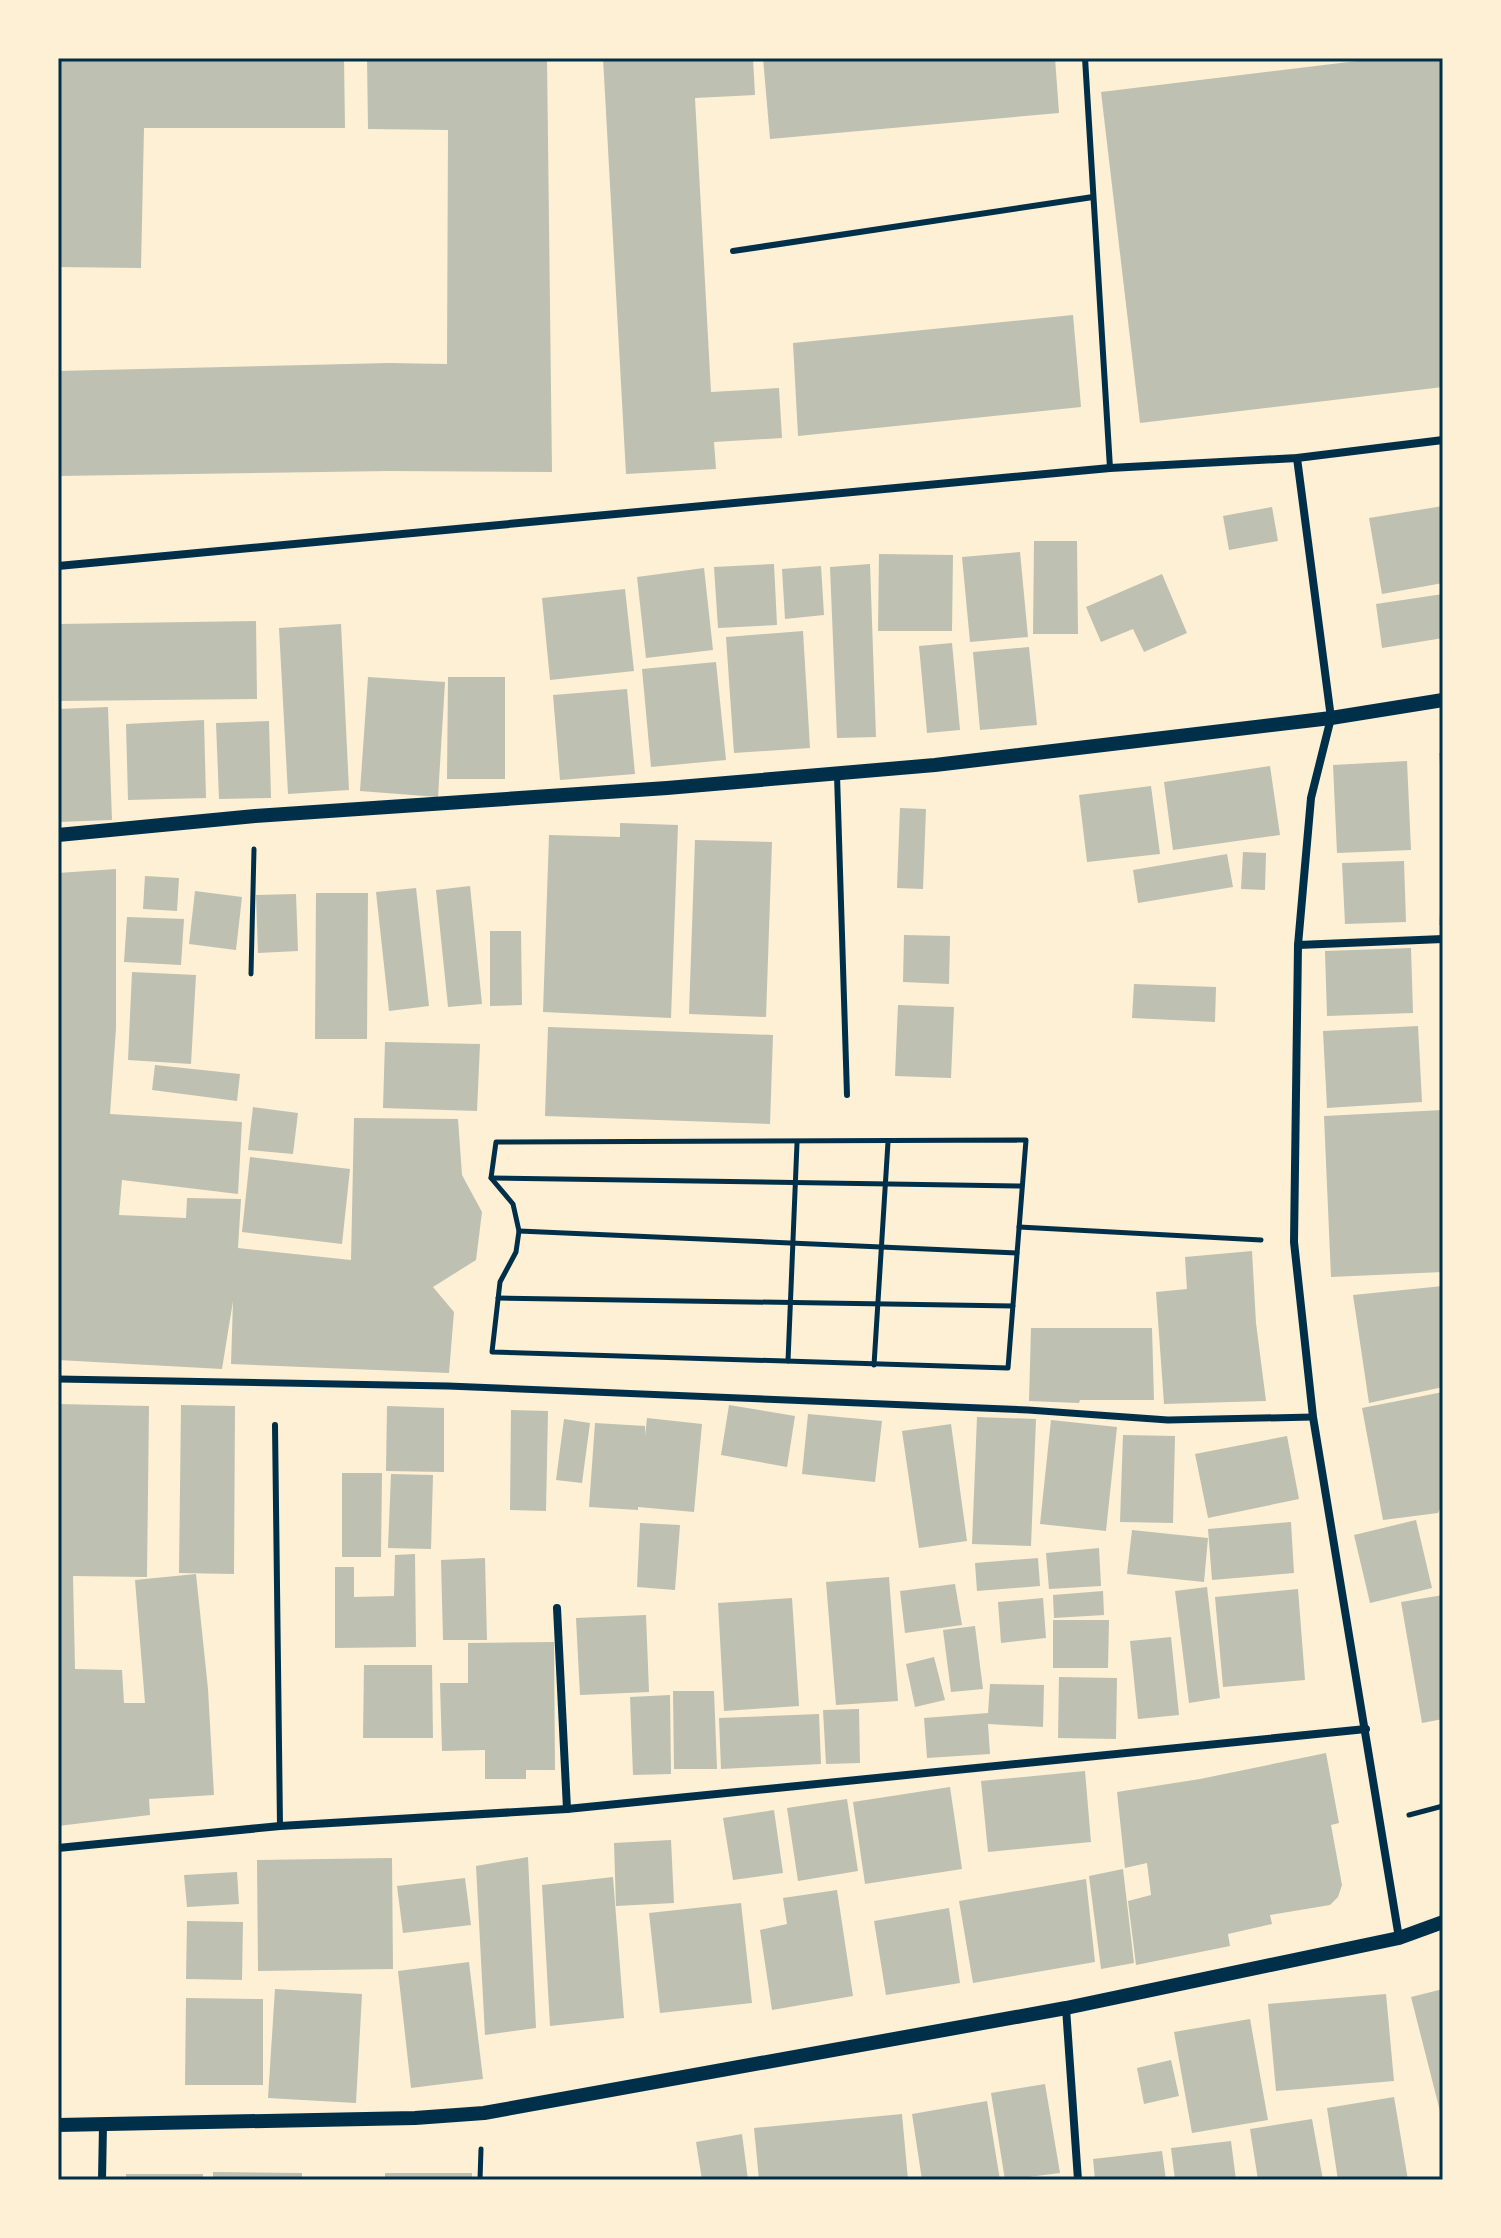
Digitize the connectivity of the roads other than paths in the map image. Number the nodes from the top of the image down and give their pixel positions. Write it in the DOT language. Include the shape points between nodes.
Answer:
graph roads {
  1 [pos="1085,58"];
  2 [pos="1093,197"];
  3 [pos="733,251"];
  4 [pos="1443,440"];
  5 [pos="1297,458"];
  6 [pos="1110,468"];
  7 [pos="58,566"];
  8 [pos="1443,700"];
  9 [pos="1331,718"];
  10 [pos="837,774"];
  11 [pos="58,835"];
  12 [pos="1443,939"];
  13 [pos="1298,945"];
  14 [pos="847,1095"];
  15 [pos="58,1379"];
  16 [pos="1313,1417"];
  17 [pos="275,1425"];
  18 [pos="557,1608"];
  19 [pos="1366,1729"];
  20 [pos="567,1809"];
  21 [pos="280,1826"];
  22 [pos="58,1848"];
  23 [pos="1443,1922"];
  24 [pos="1399,1938"];
  25 [pos="1066,2008"];
  26 [pos="58,2125"];
  27 [pos="103,2125"];
  28 [pos="102,2180"];
  29 [pos="1078,2180"];
  1 -- 2 [label="lane"];
  2 -- 3 [label="lane"];
  2 -- 6 [label="lane"];
  4 -- 5 [label="street"];
  5 -- 6 [label="street"];
  5 -- 9 [label="street"];
  6 -- 7 [label="street"];
  8 -- 9 [label="street"];
  9 -- 10 [label="street"];
  9 -- 13 [label="street" via="1311,798"];
  10 -- 11 [label="street"];
  10 -- 14 [label="lane"];
  12 -- 13 [label="street"];
  13 -- 16 [label="street" via="1294,1242"];
  15 -- 16 [label="street" via="418,1385 1168,1420"];
  16 -- 19 [label="street"];
  17 -- 21 [label="lane"];
  18 -- 20 [label="street"];
  19 -- 20 [label="street"];
  19 -- 24 [label="street"];
  20 -- 21 [label="street"];
  21 -- 22 [label="street"];
  23 -- 24 [label="street"];
  24 -- 25 [label="street"];
  25 -- 27 [label="street" via="484,2113"];
  25 -- 29 [label="street"];
  26 -- 27 [label="street"];
  27 -- 28 [label="street"];
}
